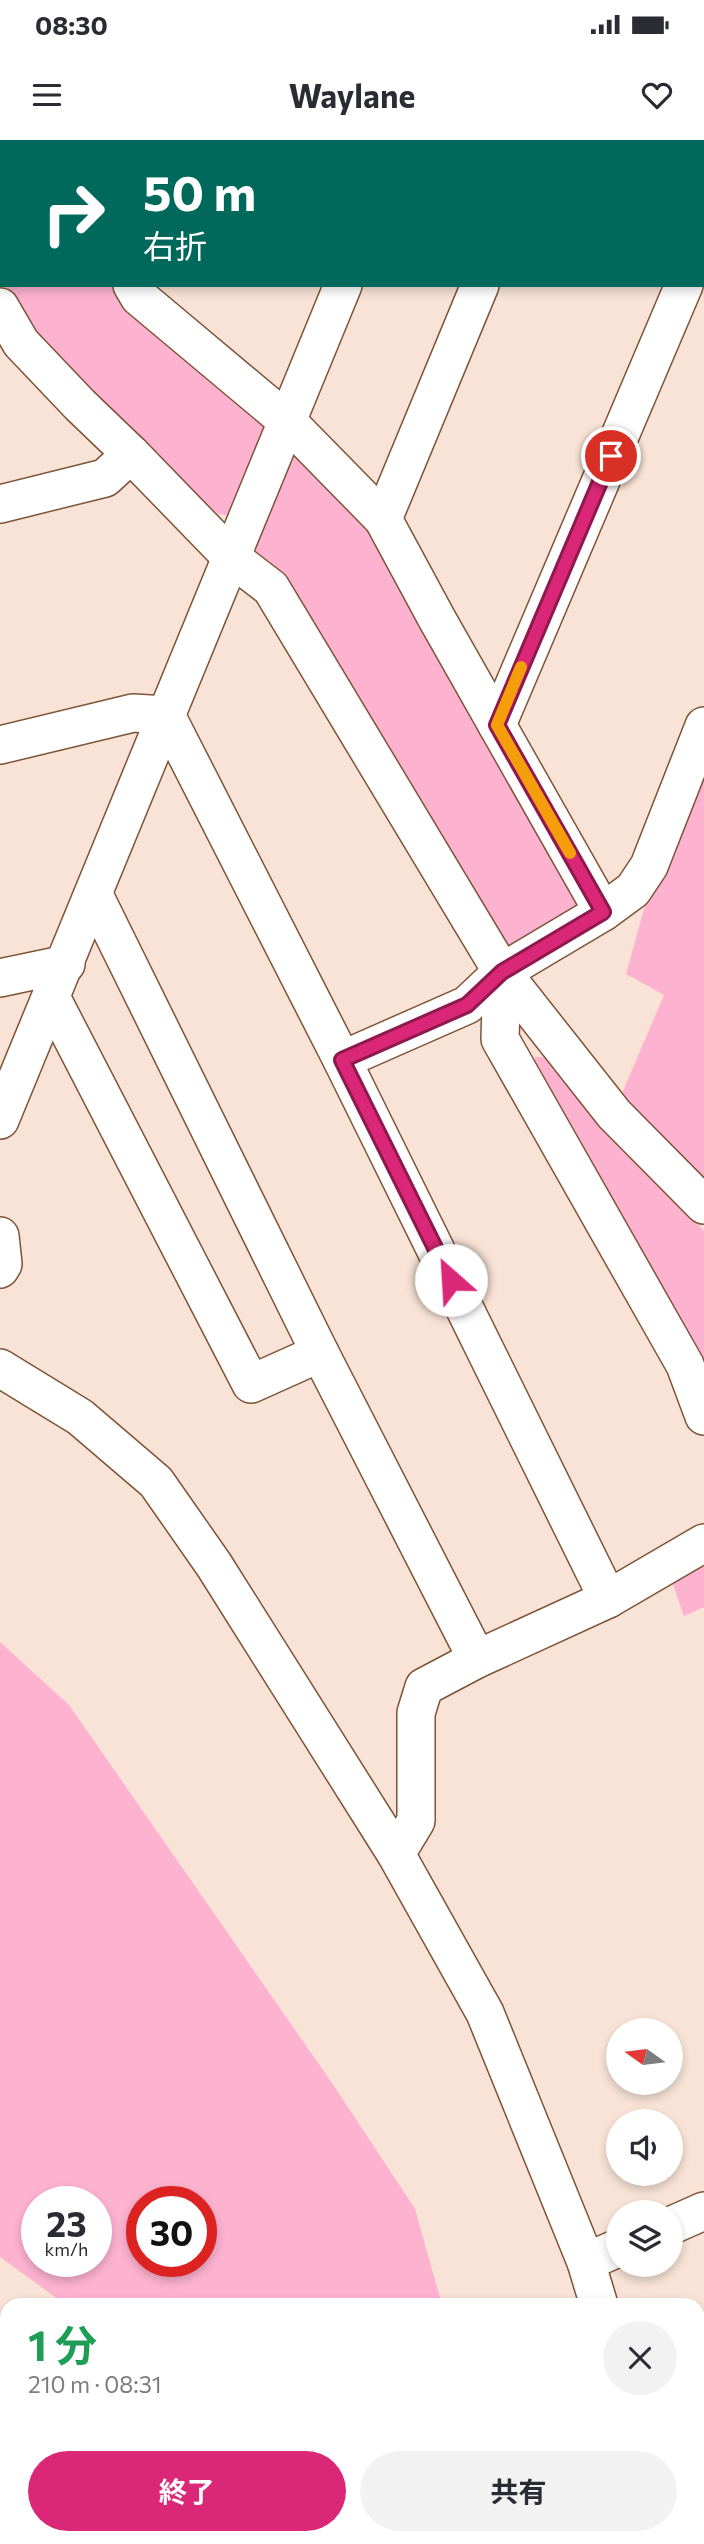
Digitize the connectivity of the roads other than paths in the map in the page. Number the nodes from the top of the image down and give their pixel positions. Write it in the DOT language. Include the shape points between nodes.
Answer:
graph roads {
  1 [pos="133,287"];
  2 [pos="342,287"];
  3 [pos="479,287"];
  4 [pos="683,287"];
  5 [pos="0,307"];
  6 [pos="287,421"];
  7 [pos="131,454"];
  8 [pos="0,504"];
  9 [pos="383,519"];
  10 [pos="232,558"];
  11 [pos="166,715"];
  12 [pos="497,725"];
  13 [pos="704,726"];
  14 [pos="0,745"];
  15 [pos="94,895"];
  16 [pos="603,912"];
  17 [pos="66,964"];
  18 [pos="502,972"];
  19 [pos="0,978"];
  20 [pos="52,999"];
  21 [pos="342,1060"];
  22 [pos="0,1120"];
  23 [pos="704,1205"];
  24 [pos="0,1236"];
  25 [pos="0,1269"];
  26 [pos="320,1353"];
  27 [pos="0,1368"];
  28 [pos="704,1416"];
  29 [pos="704,1543"];
  30 [pos="608,1600"];
  31 [pos="477,1659"];
  32 [pos="396,1854"];
  33 [pos="704,2211"];
  34 [pos="683,2220"];
  35 [pos="602,2255"];
  36 [pos="599,2298"];
  1 -- 6 [label="street" via="139,297"];
  2 -- 6 [label="street"];
  3 -- 9 [label="street"];
  4 -- 12 [label="street"];
  5 -- 7 [label="street" via="21,343"];
  6 -- 9 [label="street"];
  6 -- 10 [label="street"];
  7 -- 8 [label="street" via="105,478"];
  7 -- 10 [label="street"];
  9 -- 12 [label="street"];
  10 -- 11 [label="street"];
  10 -- 18 [label="street" via="271,588"];
  11 -- 14 [label="street" via="133,713"];
  11 -- 15 [label="street"];
  11 -- 21 [label="street"];
  12 -- 16 [label="street"];
  13 -- 16 [label="street" via="649,866 632,890"];
  15 -- 17 [label="street"];
  15 -- 26 [label="street"];
  16 -- 18 [label="street"];
  17 -- 19 [label="street"];
  17 -- 20 [label="street"];
  18 -- 21 [label="street" via="467,1005"];
  18 -- 23 [label="street" via="614,1114"];
  18 -- 28 [label="street" via="500,1039 685,1365"];
  20 -- 22 [label="street"];
  20 -- 26 [label="street" via="251,1384"];
  21 -- 30 [label="street"];
  24 -- 25 [label="street"];
  26 -- 31 [label="street"];
  27 -- 32 [label="street" via="80,1417 156,1482 214,1565"];
  29 -- 30 [label="street"];
  30 -- 31 [label="street"];
  31 -- 32 [label="street" via="424,1687 416,1713 416,1821"];
  32 -- 35 [label="street" via="485,2013"];
  33 -- 34 [label="street"];
  35 -- 36 [label="street"];
}
